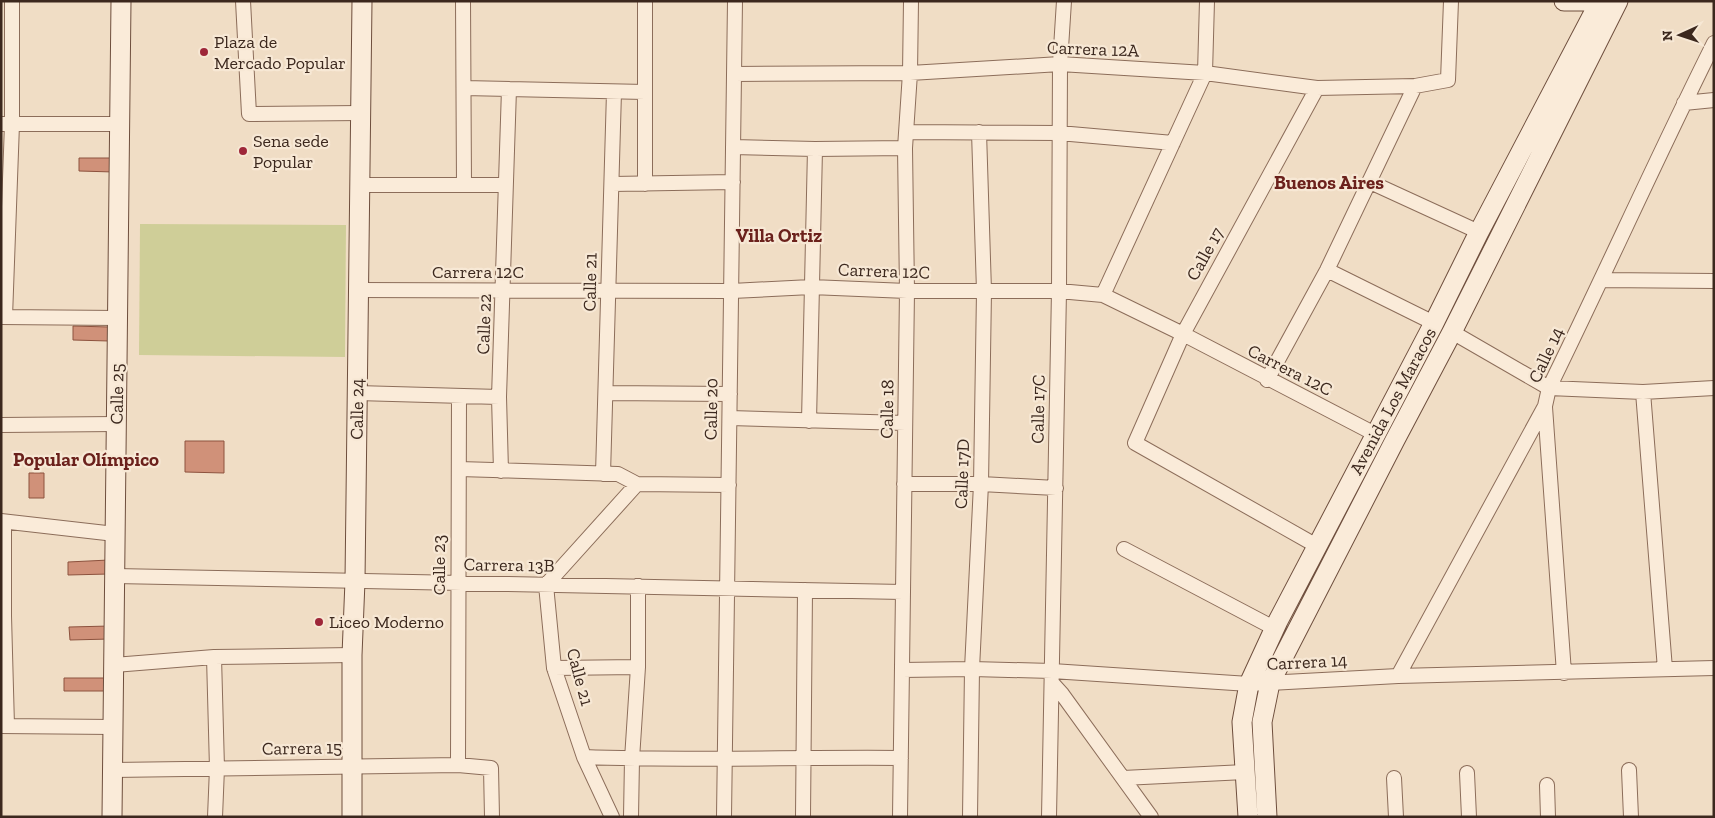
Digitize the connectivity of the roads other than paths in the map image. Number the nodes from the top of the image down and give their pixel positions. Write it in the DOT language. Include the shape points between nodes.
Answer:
graph roads {
  1 [pos="12,1"];
  2 [pos="121,1"];
  3 [pos="243,1"];
  4 [pos="362,1"];
  5 [pos="463,1"];
  6 [pos="645,1"];
  7 [pos="735,1"];
  8 [pos="911,1"];
  9 [pos="1064,1"];
  10 [pos="1207,1"];
  11 [pos="1451,1"];
  12 [pos="1564,1"];
  13 [pos="1610,1"];
  14 [pos="1618,1"];
  15 [pos="1600,2"];
  16 [pos="7,19"];
  17 [pos="1714,43"];
  18 [pos="1060,64"];
  19 [pos="910,73"];
  20 [pos="1205,73"];
  21 [pos="734,74"];
  22 [pos="1414,86"];
  23 [pos="464,88"];
  24 [pos="1317,88"];
  25 [pos="509,89"];
  26 [pos="614,92"];
  27 [pos="644,92"];
  28 [pos="1714,100"];
  29 [pos="1684,103"];
  30 [pos="360,113"];
  31 [pos="7,124"];
  32 [pos="120,124"];
  33 [pos="907,132"];
  34 [pos="979,132"];
  35 [pos="1059,133"];
  36 [pos="1173,143"];
  37 [pos="733,147"];
  38 [pos="905,148"];
  39 [pos="815,149"];
  40 [pos="733,182"];
  41 [pos="1370,182"];
  42 [pos="612,184"];
  43 [pos="645,184"];
  44 [pos="360,185"];
  45 [pos="464,185"];
  46 [pos="505,185"];
  47 [pos="5,224"];
  48 [pos="1479,232"];
  49 [pos="1327,270"];
  50 [pos="1602,280"];
  51 [pos="1714,281"];
  52 [pos="811,287"];
  53 [pos="358,290"];
  54 [pos="504,290"];
  55 [pos="608,290"];
  56 [pos="732,291"];
  57 [pos="907,291"];
  58 [pos="984,291"];
  59 [pos="1059,291"];
  60 [pos="1103,295"];
  61 [pos="3,317"];
  62 [pos="118,318"];
  63 [pos="1434,323"];
  64 [pos="1452,332"];
  65 [pos="1183,334"];
  66 [pos="1267,380"];
  67 [pos="1549,388"];
  68 [pos="1714,388"];
  69 [pos="357,392"];
  70 [pos="1643,392"];
  71 [pos="606,393"];
  72 [pos="730,394"];
  73 [pos="459,396"];
  74 [pos="499,397"];
  75 [pos="1545,406"];
  76 [pos="730,418"];
  77 [pos="809,421"];
  78 [pos="905,423"];
  79 [pos="116,424"];
  80 [pos="1,425"];
  81 [pos="1374,434"];
  82 [pos="458,469"];
  83 [pos="502,470"];
  84 [pos="603,474"];
  85 [pos="637,484"];
  86 [pos="904,484"];
  87 [pos="981,484"];
  88 [pos="729,485"];
  89 [pos="1056,488"];
  90 [pos="3,521"];
  91 [pos="115,534"];
  92 [pos="1317,546"];
  93 [pos="1124,549"];
  94 [pos="115,576"];
  95 [pos="355,581"];
  96 [pos="458,583"];
  97 [pos="546,585"];
  98 [pos="638,586"];
  99 [pos="728,589"];
  100 [pos="805,590"];
  101 [pos="903,592"];
  102 [pos="3,616"];
  103 [pos="1274,628"];
  104 [pos="352,655"];
  105 [pos="214,657"];
  106 [pos="114,665"];
  107 [pos="554,668"];
  108 [pos="638,668"];
  109 [pos="1714,668"];
  110 [pos="972,669"];
  111 [pos="1665,669"];
  112 [pos="902,670"];
  113 [pos="1564,673"];
  114 [pos="1398,676"];
  115 [pos="1052,677"];
  116 [pos="1270,683"];
  117 [pos="1249,684"];
  118 [pos="4,726"];
  119 [pos="113,726"];
  120 [pos="584,757"];
  121 [pos="804,757"];
  122 [pos="726,758"];
  123 [pos="901,758"];
  124 [pos="632,759"];
  125 [pos="458,764"];
  126 [pos="353,766"];
  127 [pos="216,768"];
  128 [pos="112,770"];
  129 [pos="1630,770"];
  130 [pos="1245,772"];
  131 [pos="1467,773"];
  132 [pos="1123,778"];
  133 [pos="1394,778"];
  134 [pos="1547,785"];
  135 [pos="112,817"];
  136 [pos="215,817"];
  137 [pos="352,817"];
  138 [pos="492,817"];
  139 [pos="612,817"];
  140 [pos="631,817"];
  141 [pos="724,817"];
  142 [pos="803,817"];
  143 [pos="900,817"];
  144 [pos="970,817"];
  145 [pos="1050,817"];
  146 [pos="1151,817"];
  147 [pos="1248,817"];
  148 [pos="1267,817"];
  149 [pos="1396,817"];
  150 [pos="1469,817"];
  151 [pos="1548,817"];
  152 [pos="1631,817"];
  1 -- 16 [label="street"];
  2 -- 32 [label="street, Calle 25"];
  3 -- 30 [label="street" via="249,114"];
  4 -- 30 [label="street, Calle 24"];
  5 -- 23 [label="street"];
  6 -- 27 [label="street"];
  7 -- 21 [label="street, Calle 20"];
  8 -- 19 [label="street, Calle 18"];
  9 -- 18 [label="street, Calle 17C"];
  10 -- 20 [label="street"];
  11 -- 22 [label="street, Carrera 12A" via="1448,80"];
  12 -- 15 [label="street"];
  13 -- 15 [label="street"];
  14 -- 64 [label="street, Avenida Los Maracos"];
  15 -- 48 [label="street, Avenida Los Maracos"];
  16 -- 31 [label="street"];
  17 -- 29 [label="street, Calle 14"];
  18 -- 19 [label="street, Carrera 12A"];
  18 -- 20 [label="street, Carrera 12A"];
  18 -- 35 [label="street, Calle 17C"];
  19 -- 21 [label="street, Carrera 12A"];
  19 -- 33 [label="street, Calle 18"];
  20 -- 24 [label="street, Carrera 12A"];
  20 -- 36 [label="street"];
  21 -- 37 [label="street, Calle 20"];
  22 -- 24 [label="street, Carrera 12A"];
  22 -- 41 [label="street"];
  23 -- 25 [label="street"];
  23 -- 45 [label="street"];
  24 -- 65 [label="street, Calle 17"];
  25 -- 26 [label="street"];
  25 -- 46 [label="street, Calle 22"];
  26 -- 27 [label="street"];
  26 -- 42 [label="street, Calle 21"];
  27 -- 43 [label="street"];
  28 -- 29 [label="street"];
  29 -- 50 [label="street, Calle 14"];
  30 -- 44 [label="street, Calle 24"];
  31 -- 32 [label="street"];
  31 -- 47 [label="street"];
  32 -- 62 [label="street, Calle 25"];
  33 -- 34 [label="street"];
  33 -- 38 [label="street, Calle 18"];
  34 -- 35 [label="street"];
  34 -- 58 [label="street, Calle 17D"];
  35 -- 36 [label="street"];
  35 -- 59 [label="street, Calle 17C"];
  36 -- 60 [label="street"];
  37 -- 39 [label="street"];
  37 -- 40 [label="street, Calle 20"];
  38 -- 39 [label="street"];
  38 -- 57 [label="street, Calle 18"];
  39 -- 52 [label="street"];
  40 -- 43 [label="street"];
  40 -- 56 [label="street, Calle 20"];
  41 -- 48 [label="street"];
  41 -- 49 [label="street"];
  42 -- 43 [label="street"];
  42 -- 55 [label="street, Calle 21"];
  44 -- 45 [label="street"];
  44 -- 53 [label="street, Calle 24"];
  45 -- 46 [label="street"];
  46 -- 54 [label="street, Calle 22"];
  47 -- 61 [label="street"];
  48 -- 63 [label="street, Avenida Los Maracos"];
  49 -- 63 [label="street"];
  49 -- 66 [label="street"];
  50 -- 51 [label="street"];
  50 -- 67 [label="street, Calle 14"];
  52 -- 56 [label="street, Carrera 12C"];
  52 -- 57 [label="street, Carrera 12C"];
  52 -- 77 [label="street"];
  53 -- 54 [label="street, Carrera 12C"];
  53 -- 69 [label="street, Calle 24"];
  54 -- 55 [label="street, Carrera 12C"];
  54 -- 74 [label="street, Calle 22"];
  55 -- 56 [label="street, Carrera 12C"];
  55 -- 71 [label="street, Calle 21"];
  56 -- 72 [label="street, Calle 20"];
  57 -- 58 [label="street, Carrera 12C"];
  57 -- 78 [label="street, Calle 18"];
  58 -- 59 [label="street, Carrera 12C"];
  58 -- 87 [label="street, Calle 17D"];
  59 -- 60 [label="street, Carrera 12C"];
  59 -- 89 [label="street, Calle 17C"];
  60 -- 65 [label="street, Carrera 12C"];
  61 -- 62 [label="street"];
  62 -- 79 [label="street, Calle 25"];
  63 -- 81 [label="street, Avenida Los Maracos"];
  64 -- 67 [label="street"];
  64 -- 116 [label="street, Avenida Los Maracos"];
  65 -- 66 [label="street, Carrera 12C"];
  65 -- 92 [label="street, Calle 17" via="1135,443"];
  66 -- 81 [label="street, Carrera 12C"];
  67 -- 70 [label="street"];
  67 -- 75 [label="street, Calle 14"];
  68 -- 70 [label="street"];
  69 -- 73 [label="street"];
  69 -- 95 [label="street, Calle 24"];
  70 -- 111 [label="street"];
  71 -- 72 [label="street"];
  71 -- 84 [label="street, Calle 21"];
  72 -- 76 [label="street, Calle 20"];
  73 -- 74 [label="street"];
  73 -- 82 [label="street, Calle 23"];
  74 -- 83 [label="street, Calle 22"];
  75 -- 113 [label="street"];
  75 -- 114 [label="street, Calle 14"];
  76 -- 77 [label="street"];
  76 -- 88 [label="street, Calle 20"];
  77 -- 78 [label="street"];
  78 -- 86 [label="street, Calle 18"];
  79 -- 80 [label="street"];
  79 -- 91 [label="street, Calle 25"];
  81 -- 92 [label="street, Avenida Los Maracos"];
  82 -- 83 [label="street"];
  82 -- 96 [label="street, Calle 23"];
  83 -- 84 [label="street"];
  84 -- 85 [label="street" via="618,474"];
  85 -- 88 [label="street"];
  85 -- 97 [label="street"];
  86 -- 87 [label="street"];
  86 -- 101 [label="street, Calle 18"];
  87 -- 89 [label="street"];
  87 -- 110 [label="street, Calle 17D"];
  88 -- 99 [label="street, Calle 20"];
  89 -- 115 [label="street, Calle 17C"];
  90 -- 91 [label="street"];
  90 -- 102 [label="street"];
  91 -- 94 [label="street, Calle 25"];
  92 -- 103 [label="street, Avenida Los Maracos"];
  93 -- 103 [label="street"];
  94 -- 95 [label="street, Carrera 13B"];
  94 -- 106 [label="street, Calle 25"];
  95 -- 96 [label="street, Carrera 13B"];
  95 -- 104 [label="street, Calle 24"];
  96 -- 97 [label="street, Carrera 13B"];
  96 -- 125 [label="street, Calle 23"];
  97 -- 98 [label="street, Carrera 13B"];
  97 -- 107 [label="street, Calle 21"];
  98 -- 99 [label="street, Carrera 13B"];
  98 -- 108 [label="street"];
  99 -- 100 [label="street, Carrera 13B"];
  99 -- 122 [label="street, Calle 20"];
  100 -- 101 [label="street, Carrera 13B"];
  100 -- 121 [label="street"];
  101 -- 112 [label="street, Calle 18"];
  102 -- 118 [label="street"];
  103 -- 117 [label="street, Avenida Los Maracos"];
  104 -- 105 [label="street"];
  104 -- 126 [label="street, Calle 24"];
  105 -- 106 [label="street"];
  105 -- 127 [label="street"];
  106 -- 119 [label="street, Calle 25"];
  107 -- 108 [label="street"];
  107 -- 120 [label="street, Calle 21"];
  108 -- 124 [label="street"];
  109 -- 111 [label="street, Carrera 14"];
  110 -- 112 [label="street, Carrera 14"];
  110 -- 115 [label="street, Carrera 14"];
  110 -- 144 [label="street, Calle 17D"];
  111 -- 113 [label="street, Carrera 14"];
  112 -- 123 [label="street, Calle 18"];
  113 -- 114 [label="street, Carrera 14"];
  114 -- 116 [label="street, Carrera 14"];
  115 -- 117 [label="street, Carrera 14"];
  115 -- 132 [label="street"];
  115 -- 145 [label="street, Calle 17C"];
  116 -- 117 [label="street, Carrera 14"];
  116 -- 148 [label="street, Avenida Los Maracos" via="1262,722"];
  117 -- 130 [label="street, Avenida Los Maracos" via="1242,722"];
  118 -- 119 [label="street"];
  119 -- 128 [label="street, Calle 25"];
  120 -- 124 [label="street"];
  120 -- 139 [label="street, Calle 21"];
  121 -- 122 [label="street"];
  121 -- 123 [label="street"];
  121 -- 142 [label="street"];
  122 -- 124 [label="street"];
  122 -- 141 [label="street, Calle 20"];
  123 -- 143 [label="street, Calle 18"];
  124 -- 140 [label="street"];
  125 -- 126 [label="street, Carrera 15"];
  125 -- 138 [label="street, Carrera 15" via="491,768"];
  126 -- 127 [label="street, Carrera 15"];
  126 -- 137 [label="street, Calle 24"];
  127 -- 128 [label="street, Carrera 15"];
  127 -- 136 [label="street"];
  128 -- 135 [label="street, Calle 25"];
  129 -- 152 [label="street"];
  130 -- 132 [label="street"];
  130 -- 147 [label="street, Avenida Los Maracos"];
  131 -- 150 [label="street"];
  132 -- 146 [label="street"];
  133 -- 149 [label="street"];
  134 -- 151 [label="street"];
}
